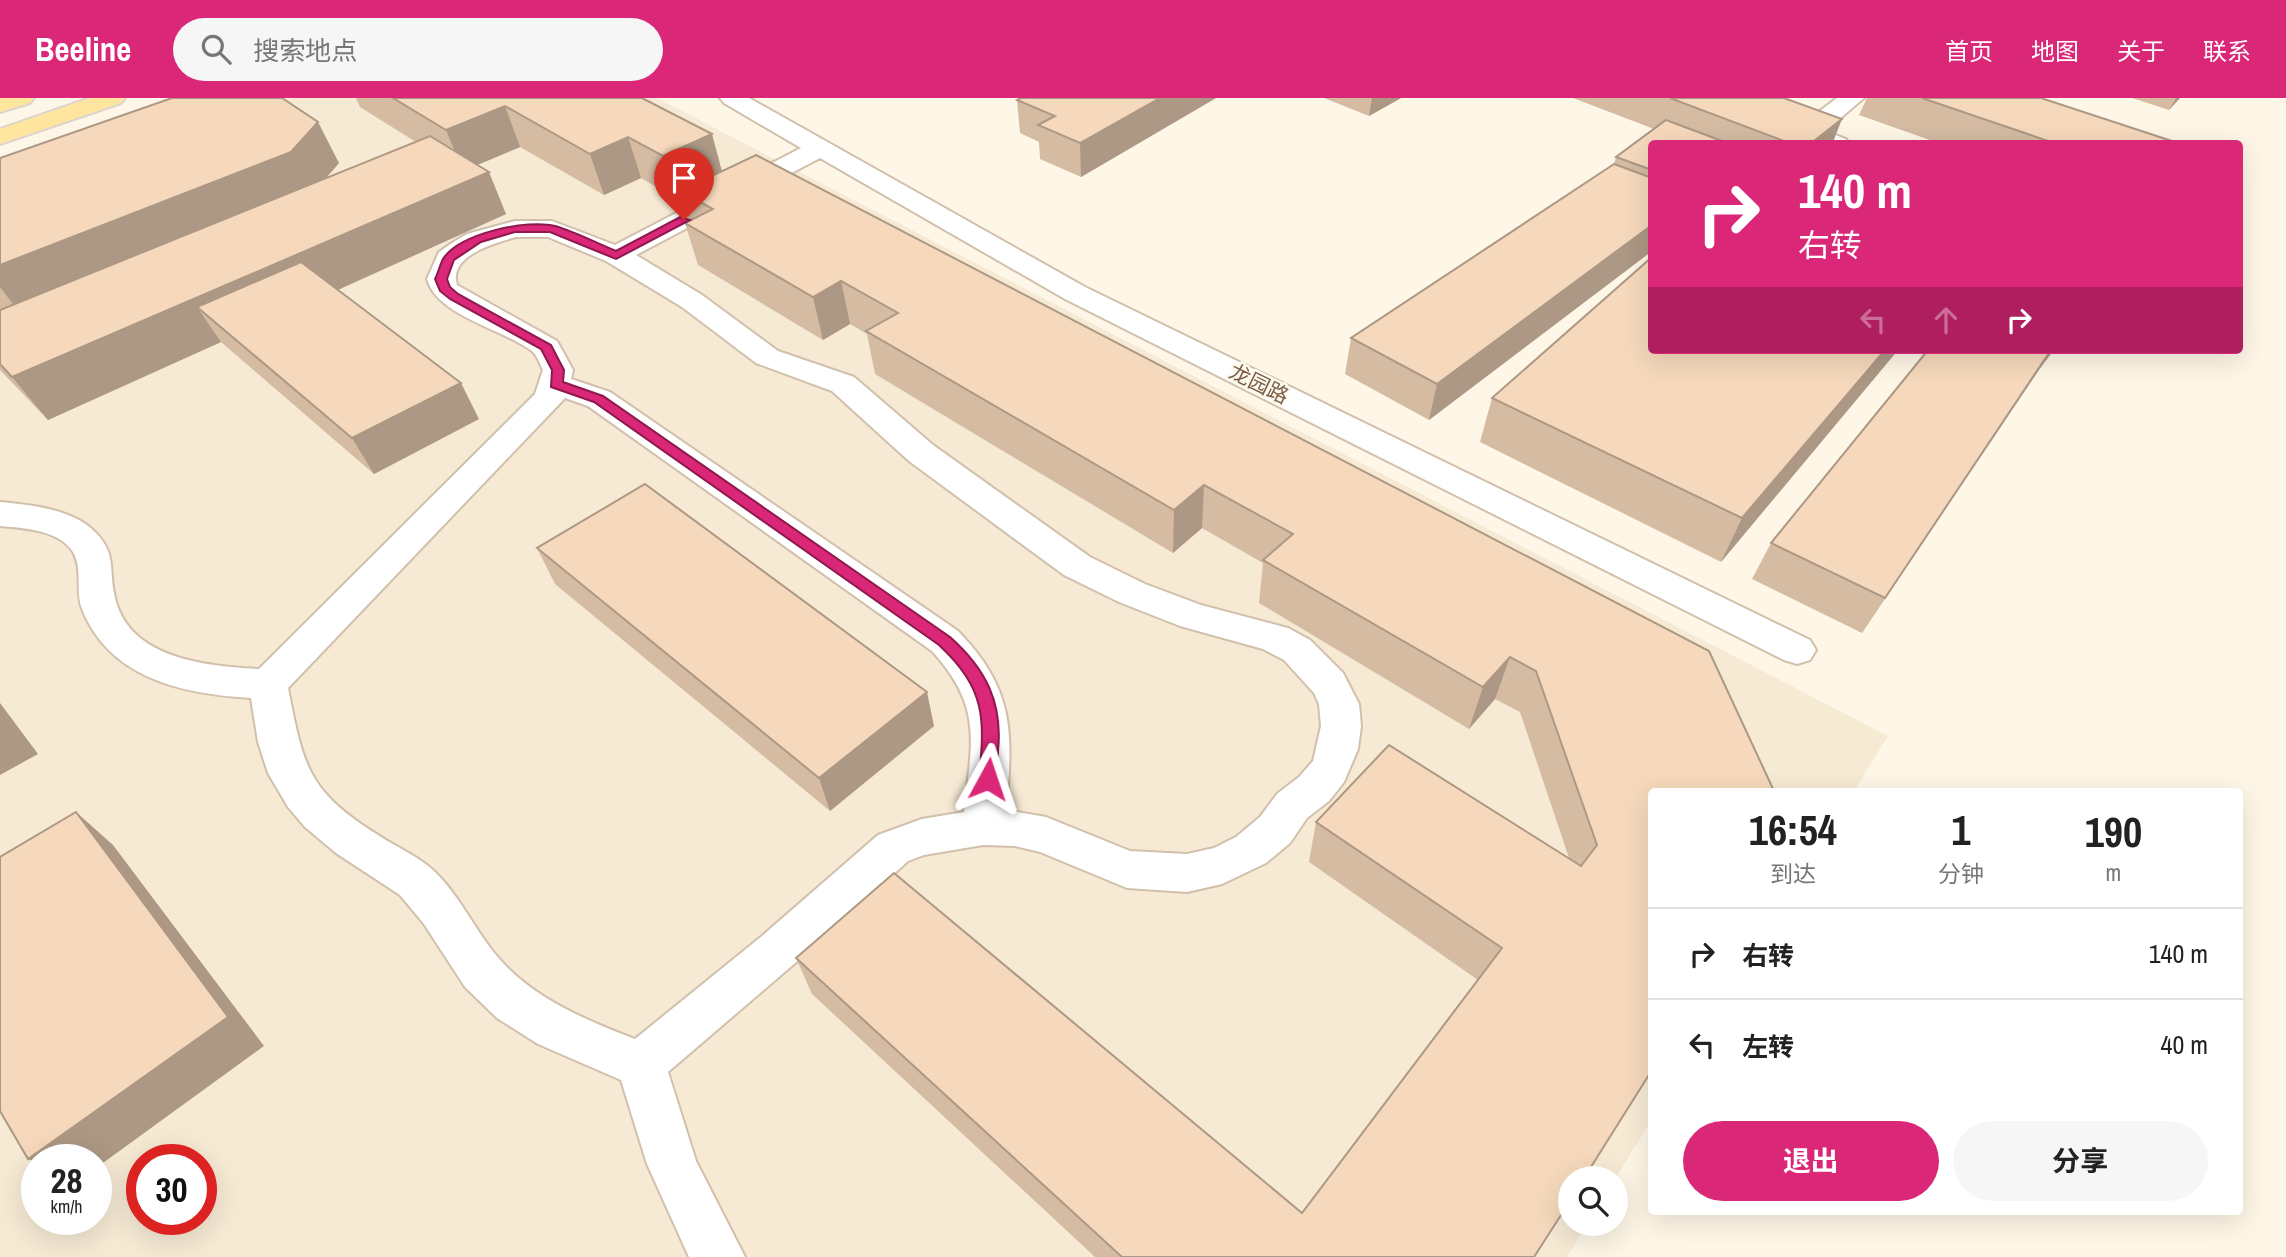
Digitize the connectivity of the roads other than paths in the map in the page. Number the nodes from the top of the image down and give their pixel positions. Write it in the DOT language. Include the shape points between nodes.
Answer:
graph roads {
  1 [pos="22,98"];
  2 [pos="113,98"];
  3 [pos="732,98"];
  4 [pos="1711,98"];
  5 [pos="1852,98"];
  6 [pos="0,105"];
  7 [pos="1807,132"];
  8 [pos="0,137"];
  9 [pos="1826,140"];
  10 [pos="820,148"];
  11 [pos="616,256"];
  12 [pos="556,384"];
  13 [pos="0,514"];
  14 [pos="1797,650"];
  15 [pos="268,684"];
  16 [pos="983,827"];
  17 [pos="641,1064"];
  18 [pos="718,1257"];
  1 -- 6 [label="main road"];
  2 -- 8 [label="main road"];
  3 -- 10 [label="street, 龙园路"];
  4 -- 7 [label="street"];
  5 -- 7 [label="street"];
  7 -- 9 [label="street"];
  10 -- 11 [label="street"];
  10 -- 14 [label="street, 龙园路" via="1075,293"];
  11 -- 12 [label="street" via="552,229 524,228 477,240 449,258 443,269 444,289 454,297 546,347 558,370"];
  11 -- 16 [label="street" via="692,301 767,357 843,384 920,453 1077,566 1132,593 1193,616 1275,638 1297,650 1314,666 1339,704 1338,749 1330,770 1292,806 1275,830 1222,865 1187,873 1127,869 1046,835"];
  12 -- 15 [label="street" via="539,410"];
  12 -- 16 [label="street" via="599,399 965,659 980,681 992,730"];
  13 -- 15 [label="street" via="31,516 75,534 96,566 95,590 102,613 114,634 133,652 190,677"];
  15 -- 17 [label="street" via="287,771 307,802 335,829 400,867 423,889 481,973 517,1003 553,1028"];
  16 -- 17 [label="street" via="932,835 893,848"];
  17 -- 18 [label="street" via="661,1141 695,1220"];
}
